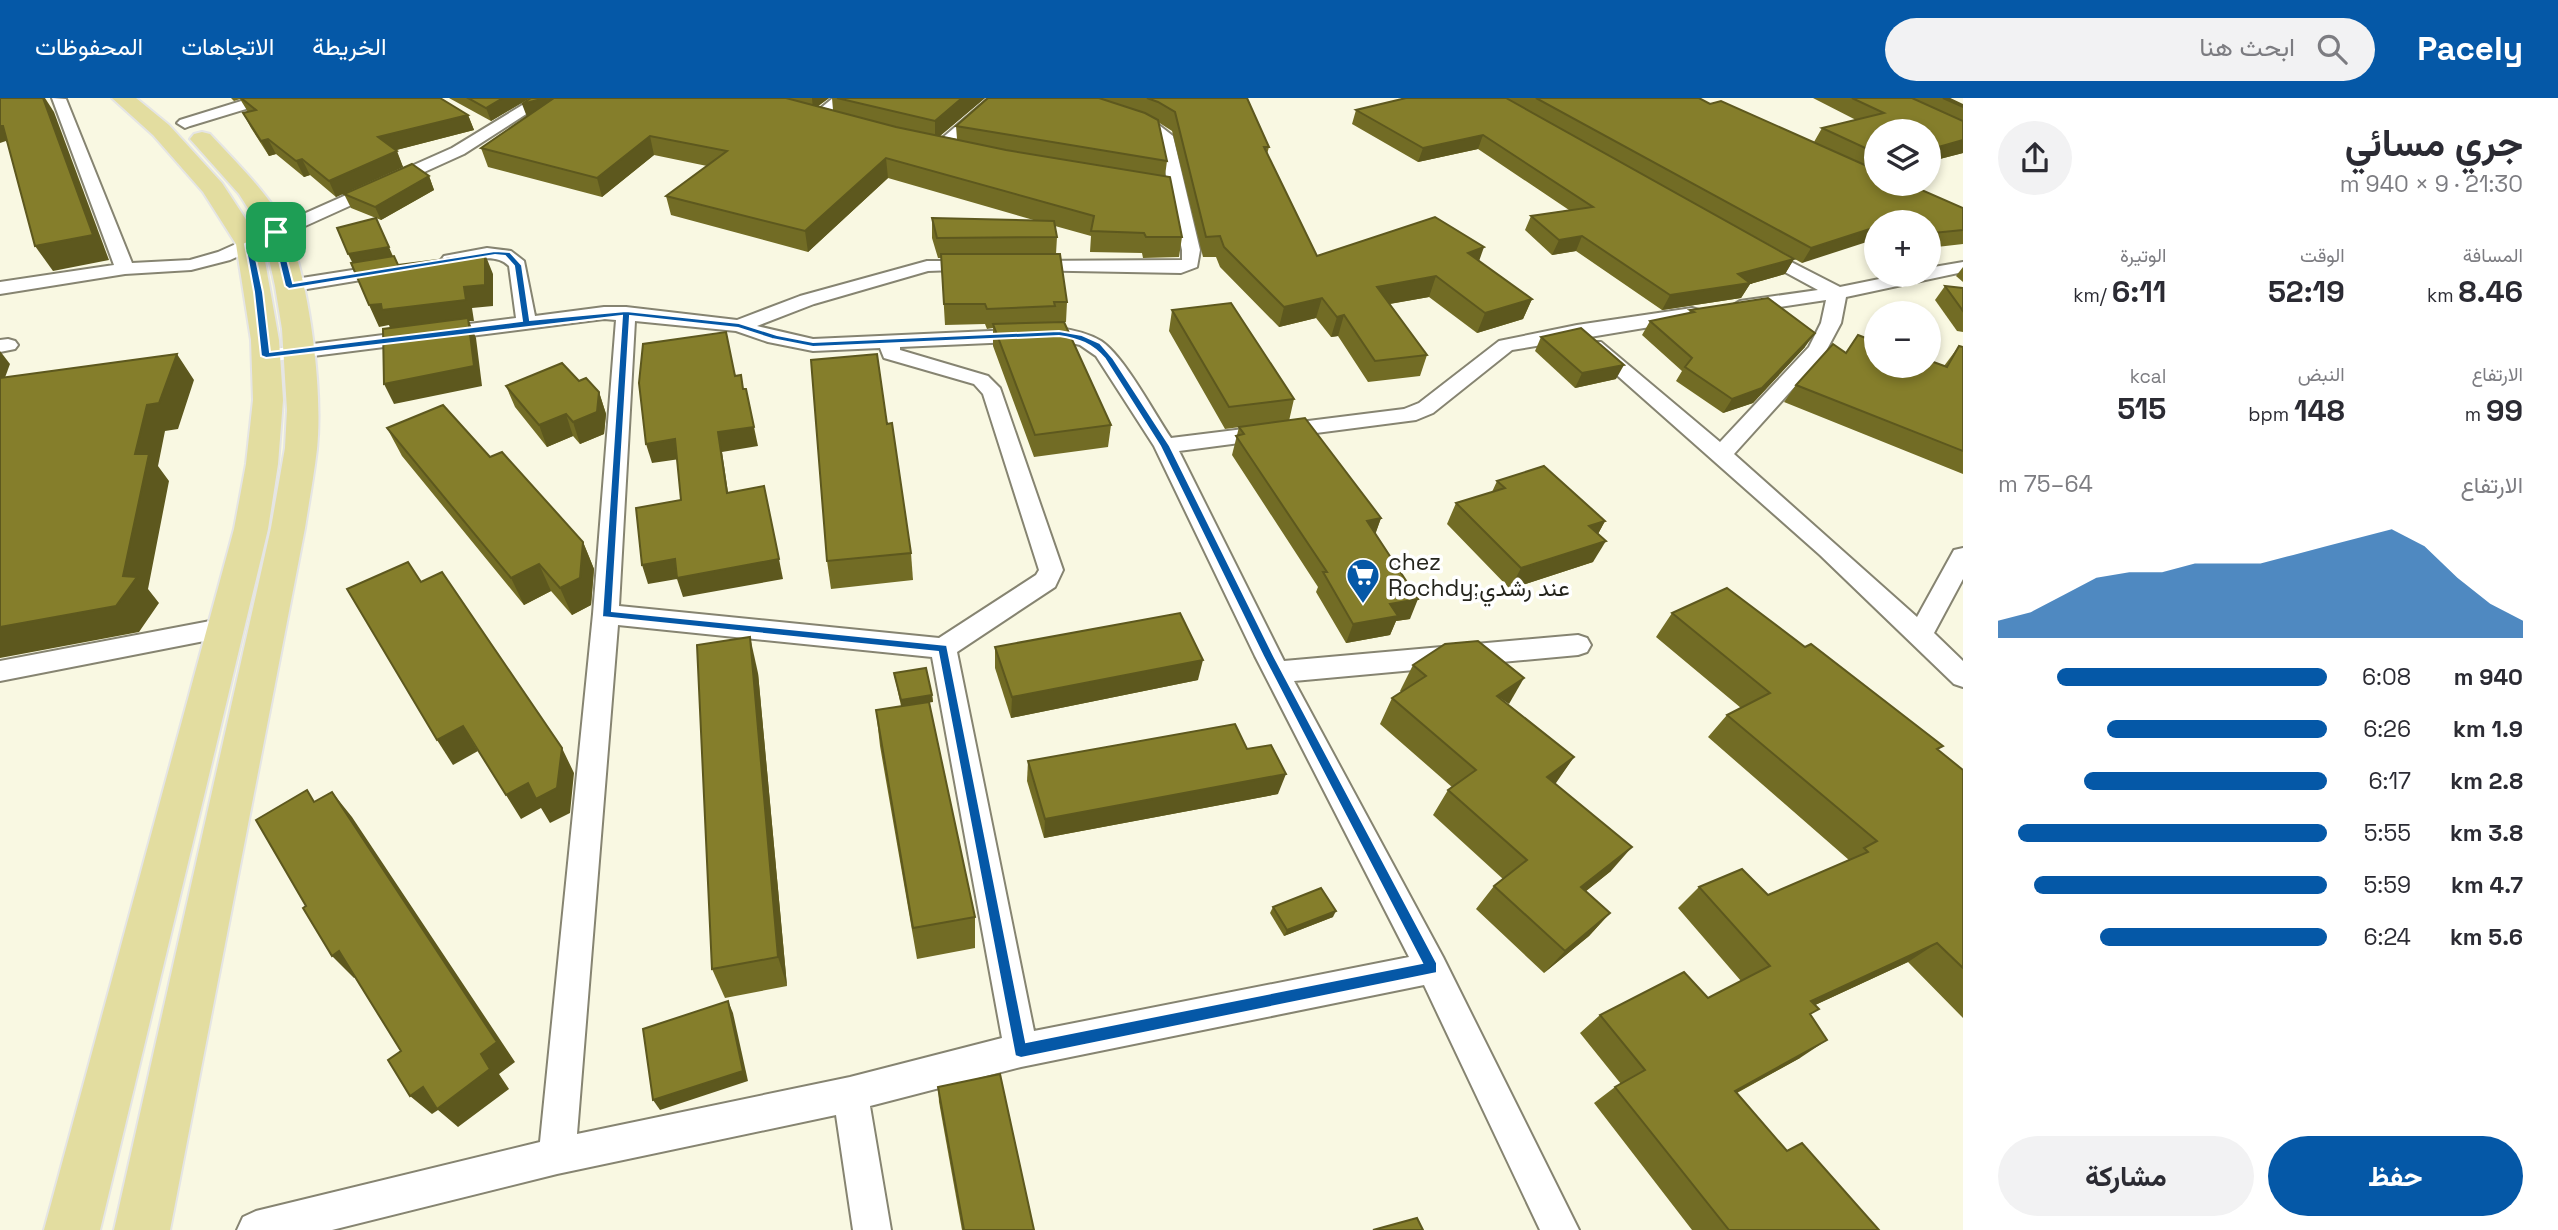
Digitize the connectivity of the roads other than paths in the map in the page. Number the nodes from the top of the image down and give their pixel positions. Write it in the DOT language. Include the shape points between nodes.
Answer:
graph roads {
  1 [pos="123,98"];
  2 [pos="153,98"];
  3 [pos="267,98"];
  4 [pos="544,98"];
  5 [pos="842,98"];
  6 [pos="998,98"];
  7 [pos="57,100"];
  8 [pos="1114,116"];
  9 [pos="185,123"];
  10 [pos="840,126"];
  11 [pos="964,154"];
  12 [pos="262,238"];
  13 [pos="1742,241"];
  14 [pos="1963,267"];
  15 [pos="125,269"];
  16 [pos="1941,271"];
  17 [pos="289,286"];
  18 [pos="1865,287"];
  19 [pos="0,288"];
  20 [pos="1837,293"];
  21 [pos="626,313"];
  22 [pos="526,323"];
  23 [pos="739,326"];
  24 [pos="1577,331"];
  25 [pos="888,343"];
  26 [pos="282,353"];
  27 [pos="1165,446"];
  28 [pos="1722,454"];
  29 [pos="1963,556"];
  30 [pos="606,614"];
  31 [pos="226,628"];
  32 [pos="1920,635"];
  33 [pos="1578,645"];
  34 [pos="943,648"];
  35 [pos="0,671"];
  36 [pos="1277,672"];
  37 [pos="1963,677"];
  38 [pos="1432,968"];
  39 [pos="1021,1050"];
  40 [pos="850,1094"];
  41 [pos="557,1156"];
  42 [pos="72,1230"];
  43 [pos="142,1230"];
  44 [pos="256,1230"];
  45 [pos="872,1230"];
  46 [pos="1560,1230"];
  1 -- 12 [label="main road" via="161,130"];
  2 -- 9 [label="main road"];
  3 -- 9 [label="street"];
  4 -- 12 [label="street" via="486,128 447,156"];
  5 -- 10 [label="street" via="809,118"];
  6 -- 11 [label="street" via="932,148"];
  7 -- 15 [label="street"];
  8 -- 23 [label="street" via="1150,125 1165,135 1171,189 1191,263 1181,268 927,265 807,300"];
  9 -- 12 [label="main road" via="248,190"];
  12 -- 15 [label="street" via="191,265"];
  12 -- 17 [label="main road"];
  12 -- 26 [label="main road" via="258,292"];
  13 -- 20 [label="street"];
  14 -- 16 [label="street"];
  15 -- 19 [label="street"];
  17 -- 22 [label="street" via="508,254 518,265"];
  17 -- 26 [label="main road"];
  18 -- 20 [label="street"];
  20 -- 24 [label="street"];
  20 -- 28 [label="street" via="1831,323 1818,349"];
  21 -- 22 [label="street"];
  21 -- 23 [label="street"];
  21 -- 30 [label="street"];
  22 -- 26 [label="street"];
  23 -- 25 [label="street" via="813,345"];
  24 -- 27 [label="street" via="1506,345 1426,408 1408,415"];
  24 -- 28 [label="street"];
  25 -- 27 [label="street" via="1079,336 1097,345 1108,358"];
  25 -- 34 [label="street" via="891,354 981,380 993,392 1051,570 1046,581"];
  26 -- 31 [label="main road" via="268,400 251,528"];
  26 -- 43 [label="main road" via="303,410 301,448"];
  27 -- 36 [label="street"];
  28 -- 32 [label="street"];
  29 -- 32 [label="street"];
  30 -- 34 [label="street"];
  30 -- 41 [label="street"];
  31 -- 35 [label="street"];
  31 -- 42 [label="main road"];
  32 -- 37 [label="street"];
  33 -- 36 [label="street"];
  34 -- 39 [label="street"];
  36 -- 38 [label="street"];
  38 -- 39 [label="street"];
  38 -- 46 [label="street"];
  39 -- 40 [label="street"];
  40 -- 41 [label="street"];
  40 -- 45 [label="street"];
  41 -- 44 [label="street"];
}
